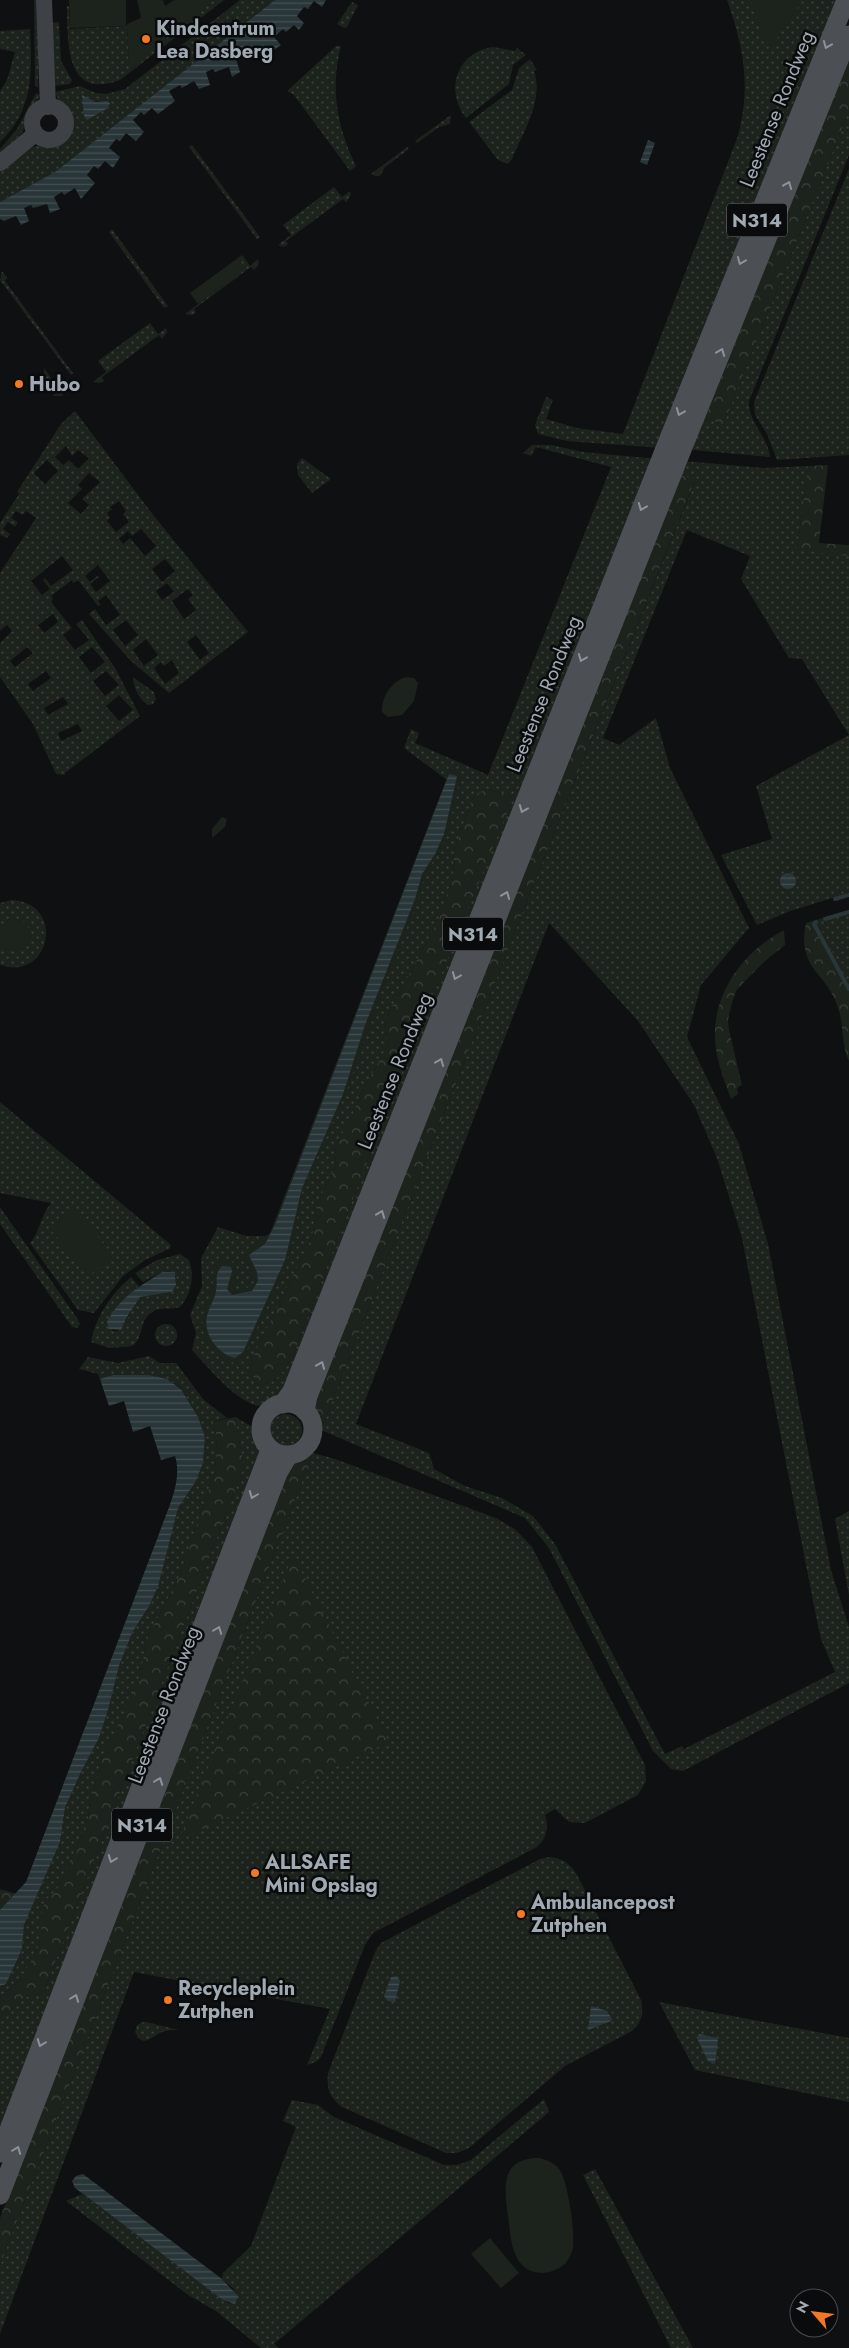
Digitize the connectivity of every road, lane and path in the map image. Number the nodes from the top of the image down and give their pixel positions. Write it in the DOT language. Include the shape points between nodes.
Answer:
graph roads {
  1 [pos="44,0"];
  2 [pos="846,0"];
  3 [pos="849,35"];
  4 [pos="48,106"];
  5 [pos="35,134"];
  6 [pos="0,163"];
  7 [pos="676,443"];
  8 [pos="668,464"];
  9 [pos="283,1404"];
  10 [pos="305,1411"];
  11 [pos="279,1453"];
  12 [pos="0,2153"];
  13 [pos="0,2195"];
  1 -- 4 [label="street"];
  2 -- 7 [label="main road, Leestense Rondweg / N314, one-way"];
  7 -- 3 [label="main road, Leestense Rondweg / N314, one-way"];
  4 -- 5 [label="street" via="41,108 32,119"];
  4 -- 5 [label="street" via="65,117 64,131 54,140"];
  5 -- 6 [label="street"];
  7 -- 8 [label="main road, Leestense Rondweg / N314"];
  8 -- 9 [label="main road, Leestense Rondweg / N314, one-way" via="296,1382"];
  10 -- 8 [label="main road, Leestense Rondweg / N314, one-way"];
  9 -- 10 [label="main road" via="294,1404"];
  9 -- 11 [label="main road, N314" via="268,1411 261,1435"];
  10 -- 11 [label="main road, N314" via="313,1427 312,1437 301,1451"];
  11 -- 12 [label="main road, Leestense Rondweg / N314, one-way"];
  13 -- 11 [label="main road, Leestense Rondweg / N314, one-way" via="274,1483"];
}
